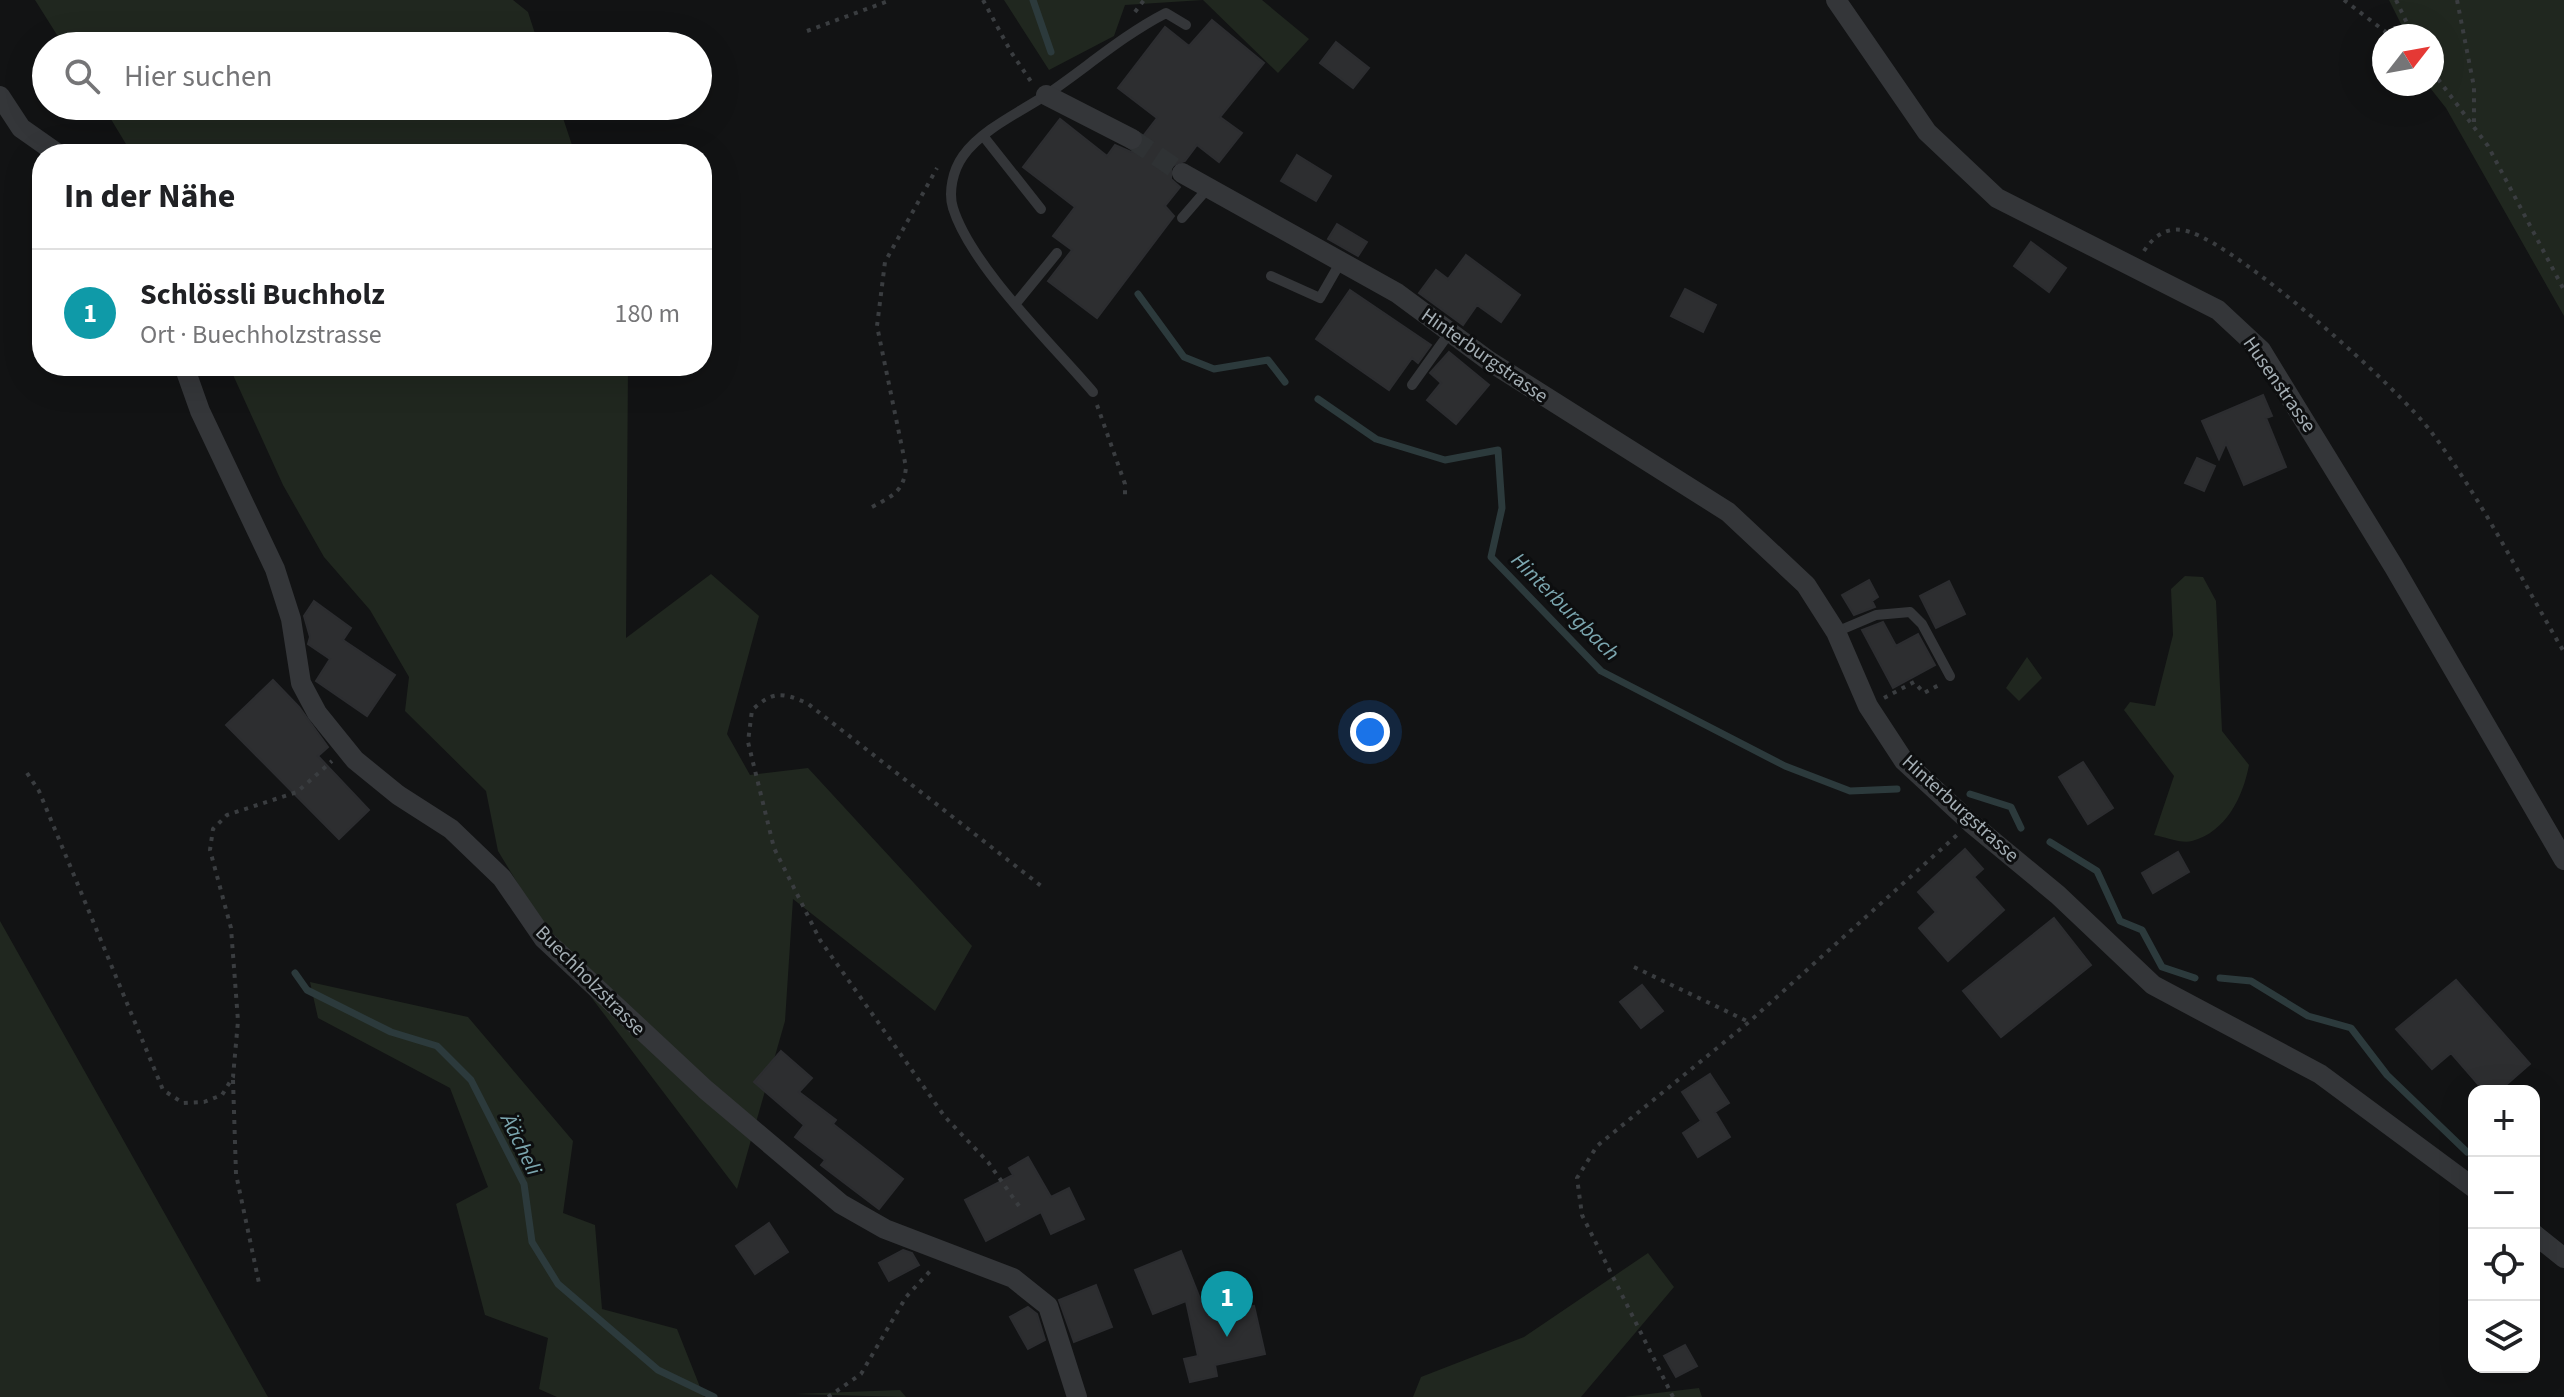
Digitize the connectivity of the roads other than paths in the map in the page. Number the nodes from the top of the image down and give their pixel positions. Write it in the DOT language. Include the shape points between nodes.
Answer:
graph roads {
  1 [pos="1836,0"];
  2 [pos="1186,25"];
  3 [pos="1046,95"];
  4 [pos="0,96"];
  5 [pos="984,137"];
  6 [pos="1132,139"];
  7 [pos="44,144"];
  8 [pos="1182,173"];
  9 [pos="1208,188"];
  10 [pos="1041,209"];
  11 [pos="1182,218"];
  12 [pos="1057,253"];
  13 [pos="1340,263"];
  14 [pos="1271,276"];
  15 [pos="1017,302"];
  16 [pos="1450,332"];
  17 [pos="188,376"];
  18 [pos="1412,385"];
  19 [pos="1093,392"];
  20 [pos="1836,632"];
  21 [pos="1950,676"];
  22 [pos="2564,860"];
  23 [pos="2468,1184"];
  24 [pos="2540,1239"];
  25 [pos="2564,1258"];
  26 [pos="1077,1397"];
  1 -- 22 [label="street, Husenstrasse" via="1927,132 1997,198 2218,310 2261,350"];
  2 -- 3 [label="lane" via="1166,13 1133,30"];
  3 -- 5 [label="lane"];
  3 -- 6 [label="street"];
  4 -- 7 [label="street" via="21,128"];
  5 -- 10 [label="lane"];
  5 -- 15 [label="lane" via="958,165 953,207 975,251"];
  8 -- 9 [label="street, Hinterburgstrasse"];
  9 -- 11 [label="lane"];
  9 -- 13 [label="street, Hinterburgstrasse"];
  12 -- 15 [label="lane"];
  13 -- 14 [label="lane" via="1320,298"];
  13 -- 16 [label="street, Hinterburgstrasse" via="1397,293"];
  15 -- 19 [label="lane"];
  16 -- 18 [label="lane"];
  16 -- 20 [label="street, Hinterburgstrasse" via="1728,512 1806,585"];
  17 -- 26 [label="street, Buechholzstrasse" via="275,569 291,619 301,683 346,749 398,795 451,829 502,878 544,939 717,1100 841,1204 885,1229 1013,1278 1048,1306"];
  20 -- 21 [label="lane" via="1876,615 1910,612"];
  20 -- 23 [label="street, Hinterburgstrasse" via="1868,706 1904,761 2153,985 2320,1074"];
  24 -- 25 [label="street"];
}
